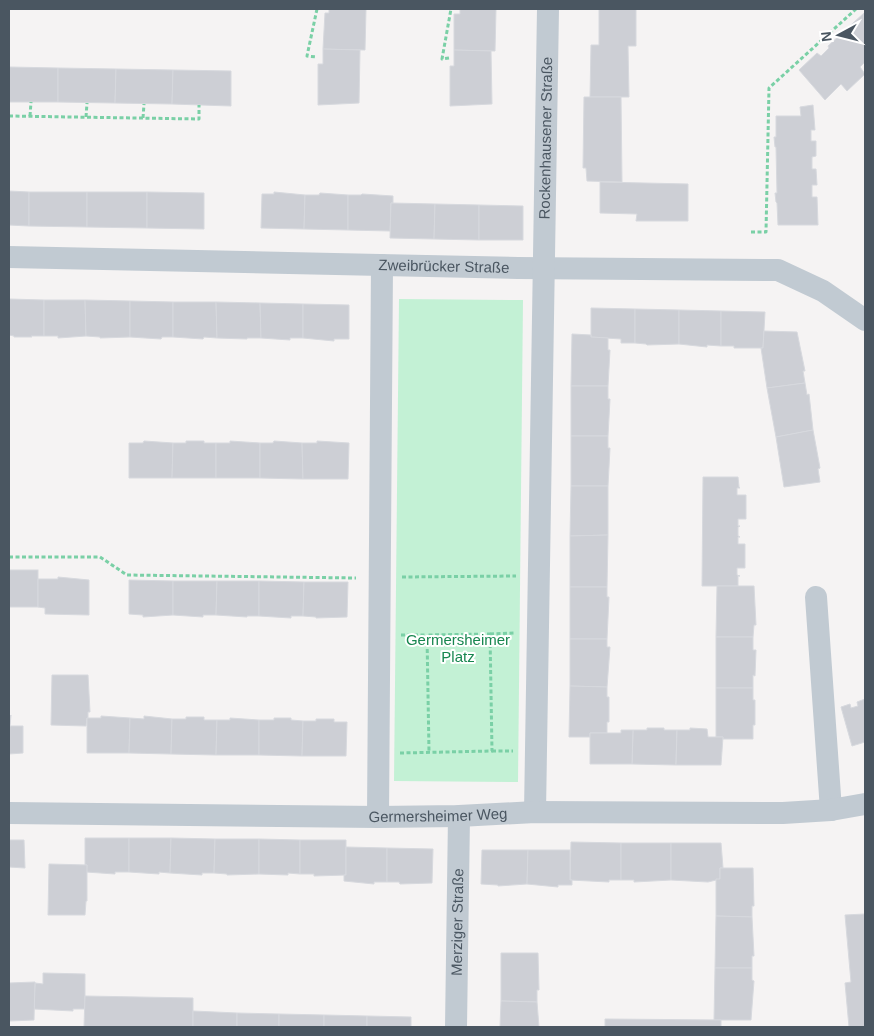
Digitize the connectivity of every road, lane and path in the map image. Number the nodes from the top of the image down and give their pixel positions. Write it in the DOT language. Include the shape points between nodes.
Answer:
graph roads {
  1 [pos="317,9"];
  2 [pos="451,9"];
  3 [pos="548,9"];
  4 [pos="856,9"];
  5 [pos="317,57"];
  6 [pos="449,58"];
  7 [pos="30,102"];
  8 [pos="87,103"];
  9 [pos="144,104"];
  10 [pos="199,105"];
  11 [pos="9,116"];
  12 [pos="30,116"];
  13 [pos="86,117"];
  14 [pos="143,118"];
  15 [pos="752,232"];
  16 [pos="9,257"];
  17 [pos="382,265"];
  18 [pos="545,268"];
  19 [pos="865,320"];
  20 [pos="9,557"];
  21 [pos="516,576"];
  22 [pos="402,577"];
  23 [pos="356,578"];
  24 [pos="816,596"];
  25 [pos="515,633"];
  26 [pos="490,634"];
  27 [pos="401,635"];
  28 [pos="427,635"];
  29 [pos="492,751"];
  30 [pos="514,751"];
  31 [pos="429,752"];
  32 [pos="400,753"];
  33 [pos="865,804"];
  34 [pos="831,810"];
  35 [pos="535,812"];
  36 [pos="9,813"];
  37 [pos="459,816"];
  38 [pos="378,817"];
  39 [pos="456,1027"];
  1 -- 5 [label="path" via="308,56"];
  2 -- 6 [label="path" via="442,59"];
  3 -- 18 [label="street, Rockenhausener Straße"];
  4 -- 15 [label="path" via="769,88 766,232"];
  7 -- 12 [label="path"];
  8 -- 13 [label="path"];
  9 -- 14 [label="path"];
  10 -- 14 [label="path" via="199,118"];
  11 -- 12 [label="path"];
  12 -- 13 [label="path"];
  13 -- 14 [label="path"];
  16 -- 17 [label="street, Zweibrücker Straße"];
  17 -- 18 [label="street, Zweibrücker Straße"];
  17 -- 38 [label="street"];
  18 -- 19 [label="street, Zweibrücker Straße" via="778,270 823,291"];
  18 -- 35 [label="street"];
  20 -- 23 [label="path" via="100,557 127,575"];
  21 -- 22 [label="path"];
  24 -- 34 [label="street"];
  25 -- 26 [label="path"];
  26 -- 28 [label="path"];
  26 -- 29 [label="path"];
  27 -- 28 [label="path"];
  28 -- 31 [label="path"];
  29 -- 30 [label="path"];
  29 -- 31 [label="path"];
  31 -- 32 [label="path"];
  33 -- 34 [label="street, Germersheimer Weg"];
  34 -- 35 [label="street, Germersheimer Weg" via="783,813"];
  35 -- 37 [label="street, Germersheimer Weg"];
  36 -- 38 [label="street, Germersheimer Weg"];
  37 -- 38 [label="street, Germersheimer Weg"];
  37 -- 39 [label="street, Merziger Straße"];
}
